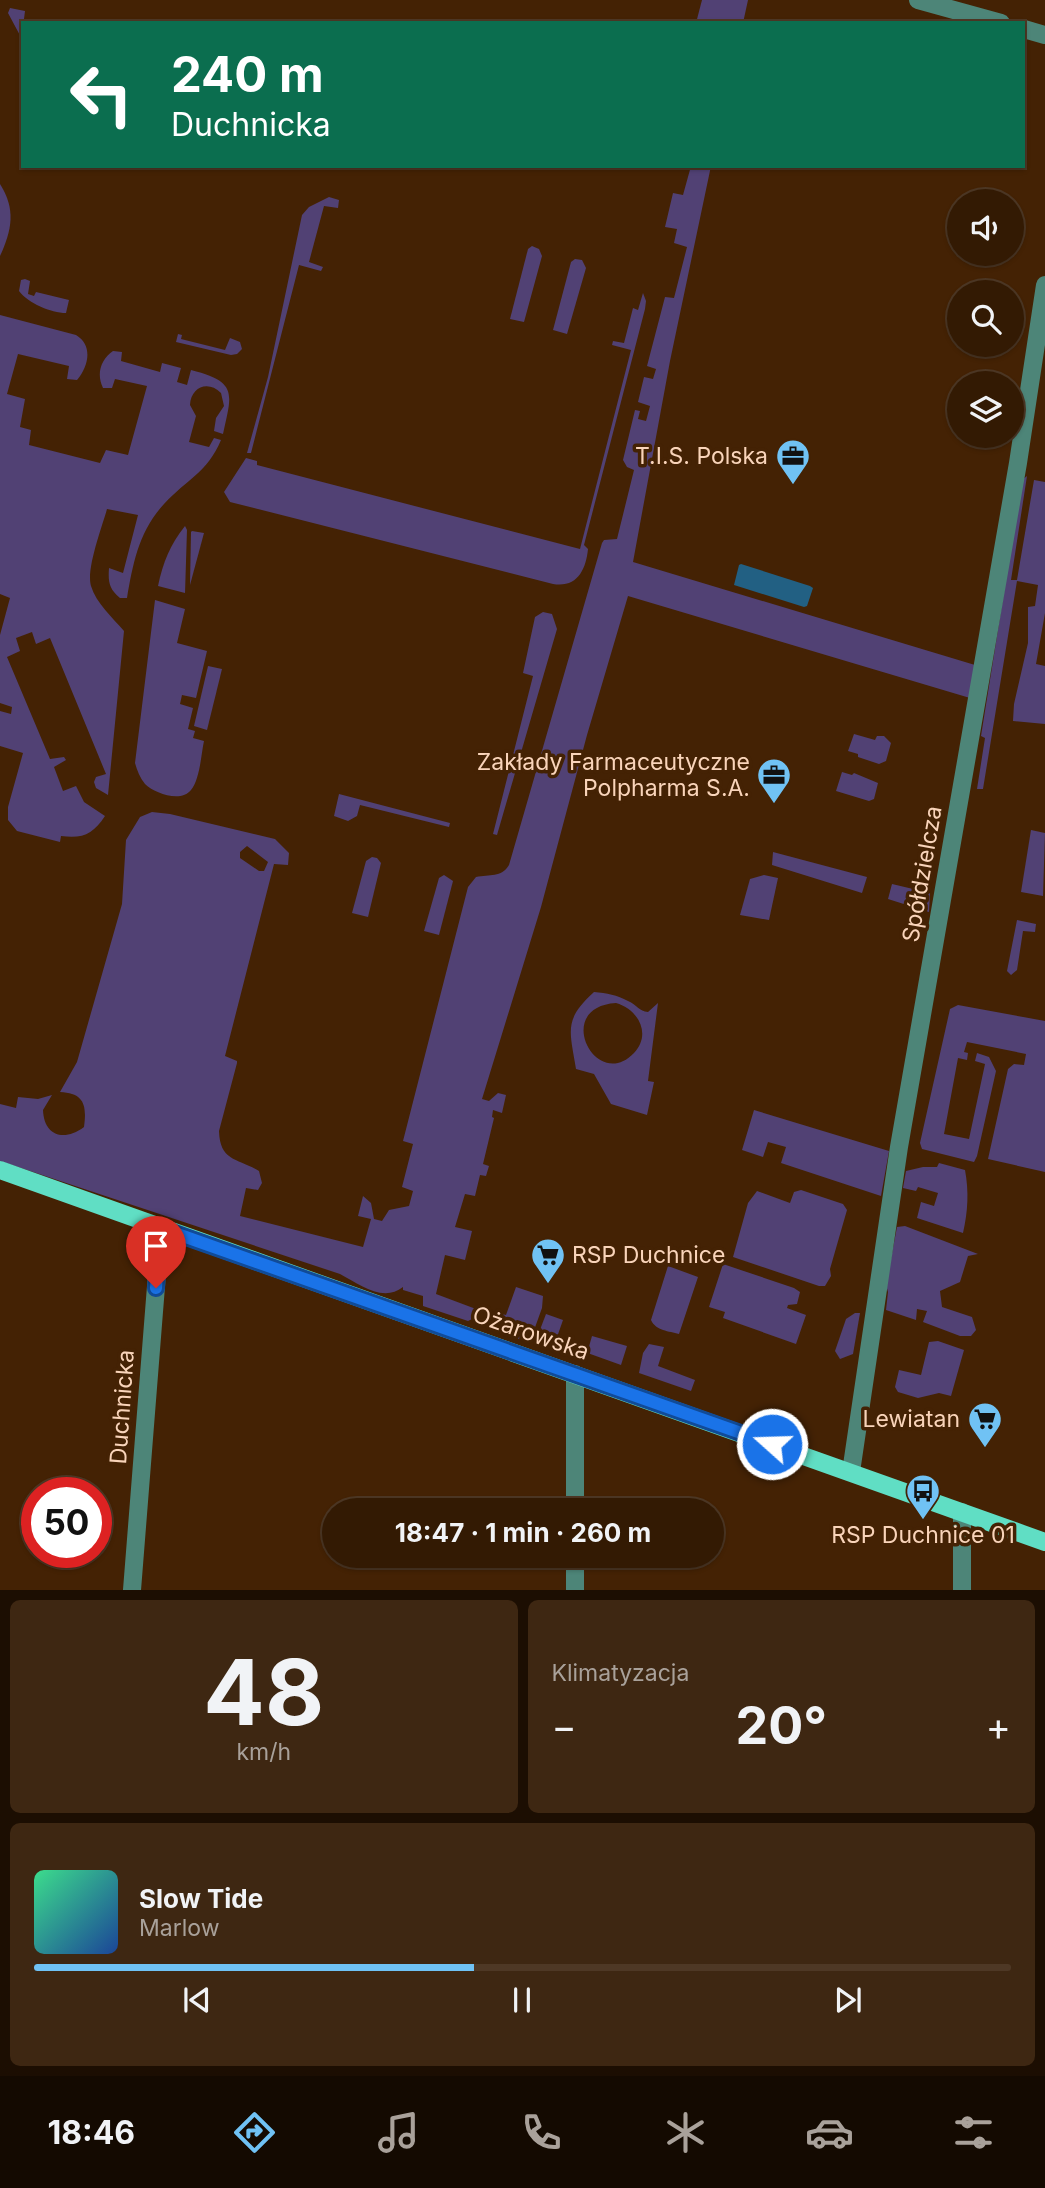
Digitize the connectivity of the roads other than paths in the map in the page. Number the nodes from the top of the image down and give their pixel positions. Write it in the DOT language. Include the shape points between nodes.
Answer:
graph roads {
  1 [pos="918,0"];
  2 [pos="994,21"];
  3 [pos="1025,29"];
  4 [pos="1045,35"];
  5 [pos="1045,285"];
  6 [pos="0,1170"];
  7 [pos="166,1230"];
  8 [pos="575,1374"];
  9 [pos="851,1472"];
  10 [pos="575,1498"];
  11 [pos="962,1512"];
  12 [pos="1045,1542"];
  13 [pos="575,1568"];
  14 [pos="132,1590"];
  15 [pos="575,1590"];
  16 [pos="962,1590"];
  1 -- 2 [label="street"];
  3 -- 4 [label="street"];
  5 -- 9 [label="street, Spółdzielcza" via="899,1147"];
  6 -- 7 [label="main road, Ożarowska"];
  7 -- 8 [label="main road, Ożarowska"];
  7 -- 14 [label="street, Duchnicka" via="158,1261"];
  8 -- 9 [label="main road, Ożarowska"];
  8 -- 10 [label="street"];
  9 -- 11 [label="main road, Ożarowska"];
  11 -- 12 [label="main road, Ożarowska"];
  11 -- 16 [label="street"];
  13 -- 15 [label="street"];
}
